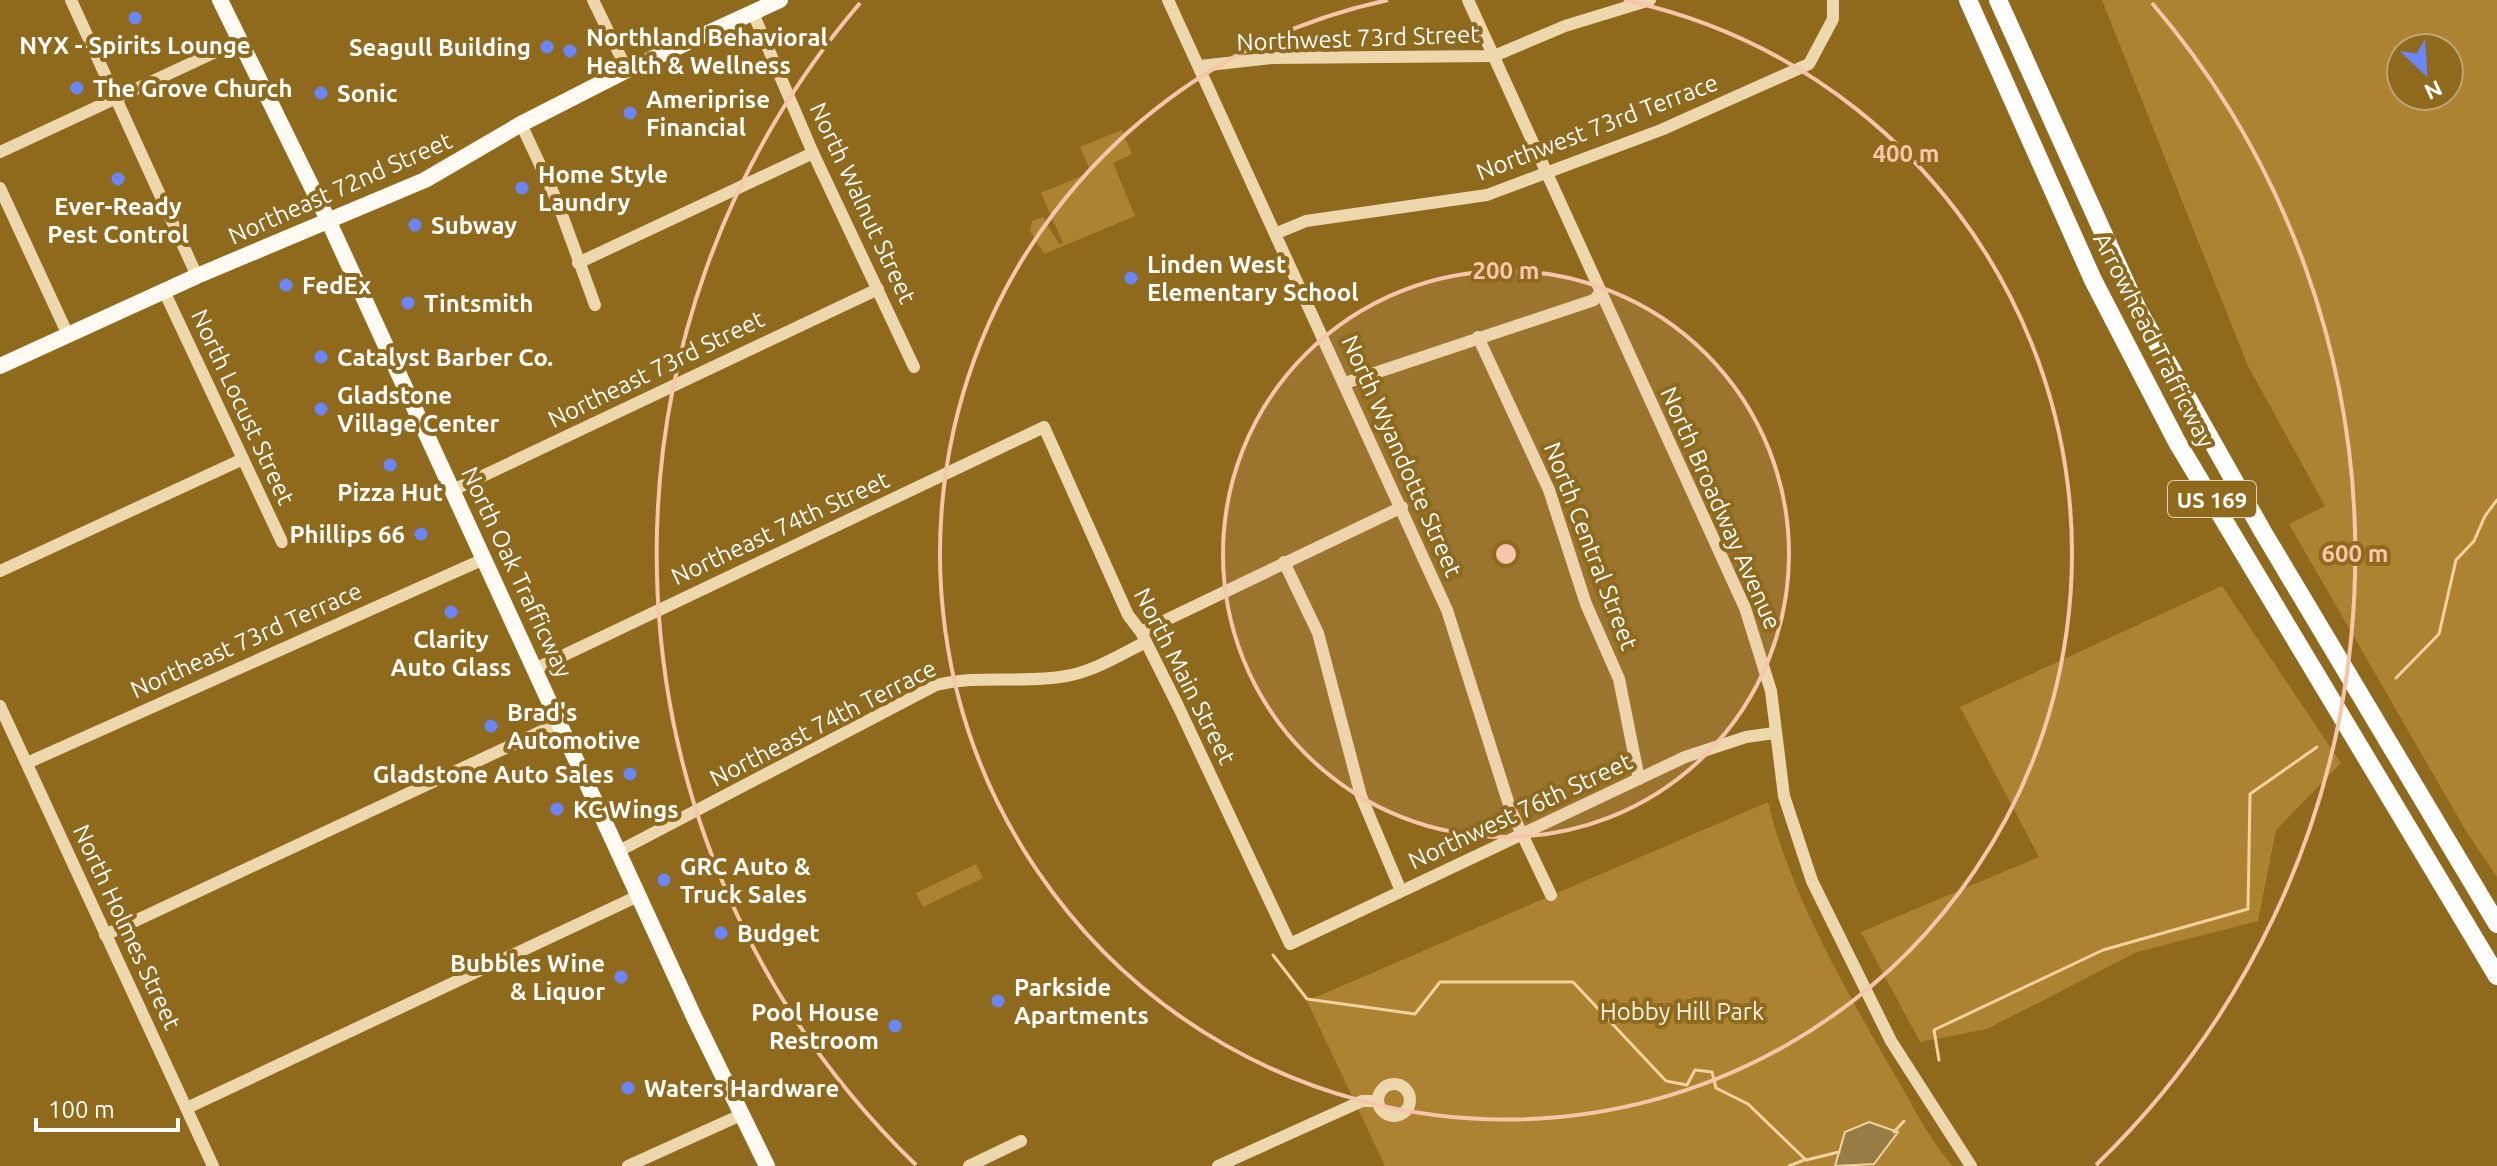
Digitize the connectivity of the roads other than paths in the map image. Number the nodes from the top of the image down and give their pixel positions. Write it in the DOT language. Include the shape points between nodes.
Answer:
graph roads {
  1 [pos="71,0"];
  2 [pos="220,0"];
  3 [pos="593,0"];
  4 [pos="780,0"];
  5 [pos="1168,0"];
  6 [pos="1468,0"];
  7 [pos="1650,0"];
  8 [pos="1833,0"];
  9 [pos="1968,0"];
  10 [pos="1998,0"];
  11 [pos="753,13"];
  12 [pos="239,41"];
  13 [pos="1494,56"];
  14 [pos="1200,66"];
  15 [pos="627,70"];
  16 [pos="117,100"];
  17 [pos="521,124"];
  18 [pos="0,152"];
  19 [pos="813,153"];
  20 [pos="1548,174"];
  21 [pos="0,188"];
  22 [pos="328,220"];
  23 [pos="1277,233"];
  24 [pos="578,263"];
  25 [pos="197,276"];
  26 [pos="878,289"];
  27 [pos="164,291"];
  28 [pos="1601,292"];
  29 [pos="595,305"];
  30 [pos="68,335"];
  31 [pos="1478,337"];
  32 [pos="0,366"];
  33 [pos="914,367"];
  34 [pos="1345,383"];
  35 [pos="1044,427"];
  36 [pos="243,459"];
  37 [pos="453,490"];
  38 [pos="1402,507"];
  39 [pos="282,542"];
  40 [pos="484,559"];
  41 [pos="1284,562"];
  42 [pos="0,571"];
  43 [pos="1144,637"];
  44 [pos="535,669"];
  45 [pos="0,706"];
  46 [pos="559,723"];
  47 [pos="1774,733"];
  48 [pos="27,763"];
  49 [pos="1639,779"];
  50 [pos="1524,834"];
  51 [pos="619,851"];
  52 [pos="1401,891"];
  53 [pos="1551,895"];
  54 [pos="638,896"];
  55 [pos="2497,924"];
  56 [pos="105,935"];
  57 [pos="1290,944"];
  58 [pos="2497,976"];
  59 [pos="1378,1101"];
  60 [pos="189,1107"];
  61 [pos="743,1114"];
  62 [pos="1021,1141"];
  63 [pos="213,1166"];
  64 [pos="628,1166"];
  65 [pos="767,1166"];
  66 [pos="969,1166"];
  67 [pos="1218,1166"];
  68 [pos="1971,1166"];
  1 -- 16 [label="street, North Locust Street"];
  2 -- 12 [label="main road, North Oak Trafficway"];
  3 -- 15 [label="street"];
  4 -- 11 [label="main road, Northeast 72nd Street"];
  5 -- 14 [label="street, North Wyandotte Street"];
  6 -- 13 [label="street, North Broadway Avenue"];
  7 -- 13 [label="street, Northwest 73rd Street" via="1565,26"];
  8 -- 20 [label="street, Northwest 73rd Terrace" via="1833,19 1822,42 1813,59 1798,70"];
  9 -- 58 [label="highway, Arrowhead Trafficway / US 169" via="2093,280 2177,442"];
  10 -- 55 [label="highway, Arrowhead Trafficway / US 169" via="2138,310 2263,532"];
  11 -- 15 [label="main road, Northeast 72nd Street"];
  11 -- 19 [label="street, North Walnut Street"];
  12 -- 16 [label="street"];
  12 -- 22 [label="main road, North Oak Trafficway"];
  13 -- 14 [label="street, Northwest 73rd Street" via="1272,58"];
  13 -- 20 [label="street, North Broadway Avenue"];
  14 -- 23 [label="street, North Wyandotte Street"];
  15 -- 17 [label="main road, Northeast 72nd Street"];
  16 -- 18 [label="street"];
  16 -- 25 [label="street, North Locust Street"];
  17 -- 22 [label="main road, Northeast 72nd Street" via="425,180"];
  17 -- 24 [label="street" via="557,201"];
  19 -- 24 [label="street"];
  19 -- 26 [label="street, North Walnut Street"];
  20 -- 23 [label="street, Northwest 73rd Terrace" via="1462,200 1306,221"];
  20 -- 28 [label="street, North Broadway Avenue"];
  21 -- 30 [label="street"];
  22 -- 25 [label="main road, Northeast 72nd Street"];
  22 -- 37 [label="main road, North Oak Trafficway"];
  23 -- 34 [label="street, North Wyandotte Street"];
  24 -- 29 [label="street"];
  25 -- 27 [label="main road, Northeast 72nd Street"];
  26 -- 33 [label="street, North Walnut Street"];
  26 -- 37 [label="street, Northeast 73rd Street"];
  27 -- 30 [label="main road, Northeast 72nd Street"];
  27 -- 36 [label="street, North Locust Street"];
  28 -- 31 [label="street" via="1594,300"];
  28 -- 47 [label="street, North Broadway Avenue" via="1745,608 1771,691"];
  30 -- 32 [label="main road, Northeast 72nd Street"];
  31 -- 34 [label="street"];
  31 -- 49 [label="street, North Central Street" via="1549,490 1586,604 1619,679"];
  34 -- 38 [label="street, North Wyandotte Street"];
  35 -- 43 [label="street, North Main Street" via="1128,615"];
  35 -- 44 [label="street, Northeast 74th Street"];
  36 -- 39 [label="street, North Locust Street"];
  36 -- 42 [label="street"];
  37 -- 40 [label="main road, North Oak Trafficway"];
  38 -- 41 [label="street, Northeast 74th Terrace"];
  38 -- 50 [label="street, North Wyandotte Street" via="1447,610 1503,788"];
  40 -- 44 [label="main road, North Oak Trafficway"];
  40 -- 48 [label="street, Northeast 73rd Terrace"];
  41 -- 43 [label="street, Northeast 74th Terrace"];
  41 -- 52 [label="street" via="1318,633 1361,796"];
  43 -- 51 [label="street, Northeast 74th Terrace" via="1093,668 1067,676 975,678 936,685"];
  43 -- 57 [label="street, North Main Street"];
  44 -- 46 [label="main road, North Oak Trafficway"];
  45 -- 48 [label="street, North Holmes Street"];
  46 -- 51 [label="main road, North Oak Trafficway"];
  46 -- 56 [label="street"];
  47 -- 49 [label="street, Northwest 76th Street" via="1708,749"];
  47 -- 68 [label="street, North Broadway Avenue" via="1793,831 1818,895 1891,1041"];
  48 -- 56 [label="street, North Holmes Street"];
  49 -- 50 [label="street, Northwest 76th Street"];
  50 -- 52 [label="street, Northwest 76th Street"];
  50 -- 53 [label="street, North Wyandotte Street"];
  51 -- 54 [label="main road, North Oak Trafficway"];
  52 -- 57 [label="street, Northwest 76th Street"];
  54 -- 60 [label="street"];
  54 -- 61 [label="main road, North Oak Trafficway"];
  56 -- 60 [label="street, North Holmes Street"];
  59 -- 67 [label="street" via="1362,1101"];
  60 -- 63 [label="street, North Holmes Street"];
  61 -- 64 [label="street"];
  61 -- 65 [label="main road, North Oak Trafficway"];
  62 -- 66 [label="street"];
}
